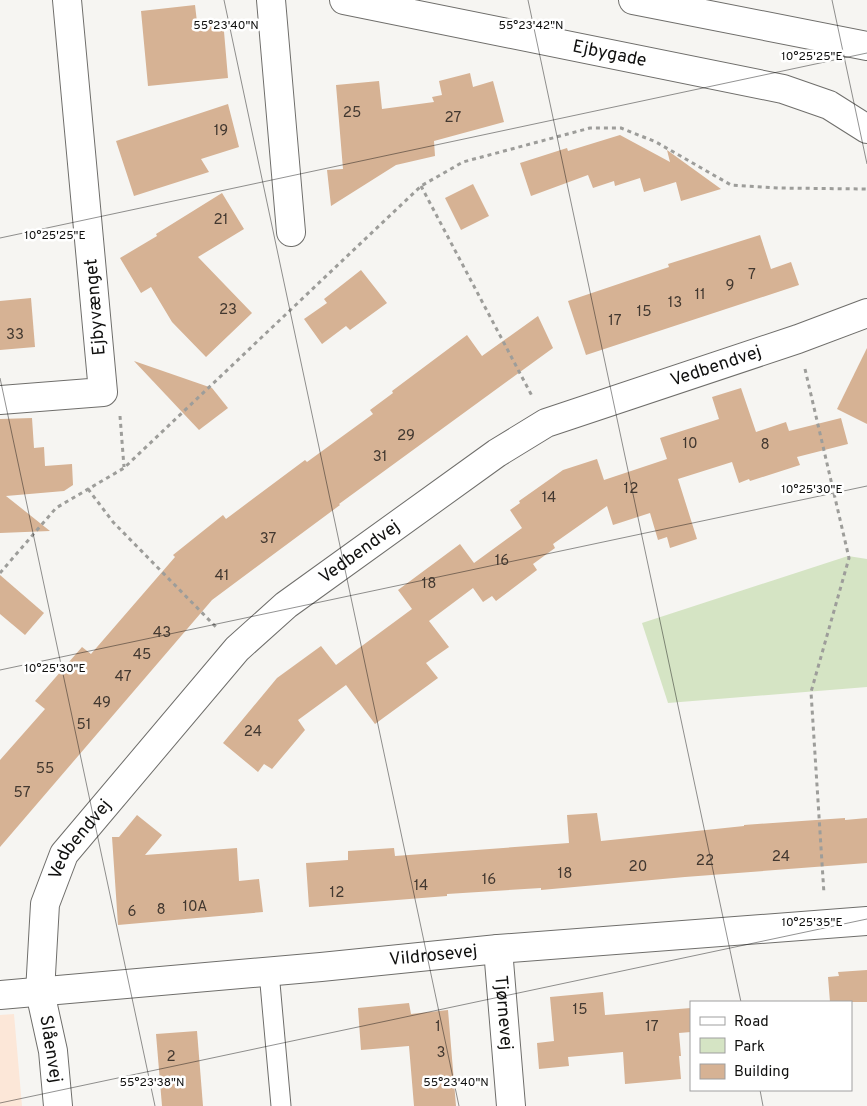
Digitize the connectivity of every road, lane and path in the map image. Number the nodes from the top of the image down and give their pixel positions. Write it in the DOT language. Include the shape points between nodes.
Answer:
graph roads {
  1 [pos="67,0"];
  2 [pos="271,0"];
  3 [pos="344,0"];
  4 [pos="633,0"];
  5 [pos="867,46"];
  6 [pos="867,129"];
  7 [pos="421,186"];
  8 [pos="867,189"];
  9 [pos="292,232"];
  10 [pos="867,313"];
  11 [pos="798,339"];
  12 [pos="103,392"];
  13 [pos="0,400"];
  14 [pos="546,423"];
  15 [pos="124,468"];
  16 [pos="88,489"];
  17 [pos="0,573"];
  18 [pos="237,649"];
  19 [pos="867,921"];
  20 [pos="826,925"];
  21 [pos="498,950"];
  22 [pos="269,972"];
  23 [pos="40,992"];
  24 [pos="0,995"];
  25 [pos="58,1106"];
  26 [pos="281,1106"];
  27 [pos="511,1106"];
  1 -- 12 [label="street, Ejbyvænget"];
  2 -- 9 [label="street"];
  3 -- 6 [label="street, Ejbygade" via="783,89 829,104"];
  4 -- 5 [label="street"];
  7 -- 8 [label="path" via="463,162 590,128 621,128 656,142 731,185"];
  7 -- 14 [label="path"];
  7 -- 15 [label="path"];
  10 -- 11 [label="street, Vedbendvej"];
  11 -- 14 [label="street, Vedbendvej"];
  11 -- 20 [label="path" via="849,558 811,692"];
  12 -- 13 [label="street"];
  12 -- 15 [label="path" via="120,412"];
  14 -- 18 [label="street, Vedbendvej" via="497,453 286,605"];
  15 -- 16 [label="path"];
  16 -- 17 [label="path" via="56,508"];
  16 -- 18 [label="path" via="113,522"];
  18 -- 23 [label="street, Vedbendvej" via="64,854 45,904"];
  19 -- 20 [label="street, Vildrosevej"];
  20 -- 21 [label="street, Vildrosevej"];
  21 -- 22 [label="street, Vildrosevej"];
  21 -- 27 [label="street, Tjørnevej"];
  22 -- 23 [label="street, Vildrosevej"];
  22 -- 26 [label="lane"];
  23 -- 24 [label="street, Vildrosevej"];
  23 -- 25 [label="street, Slåenvej" via="53,1051"];
}
